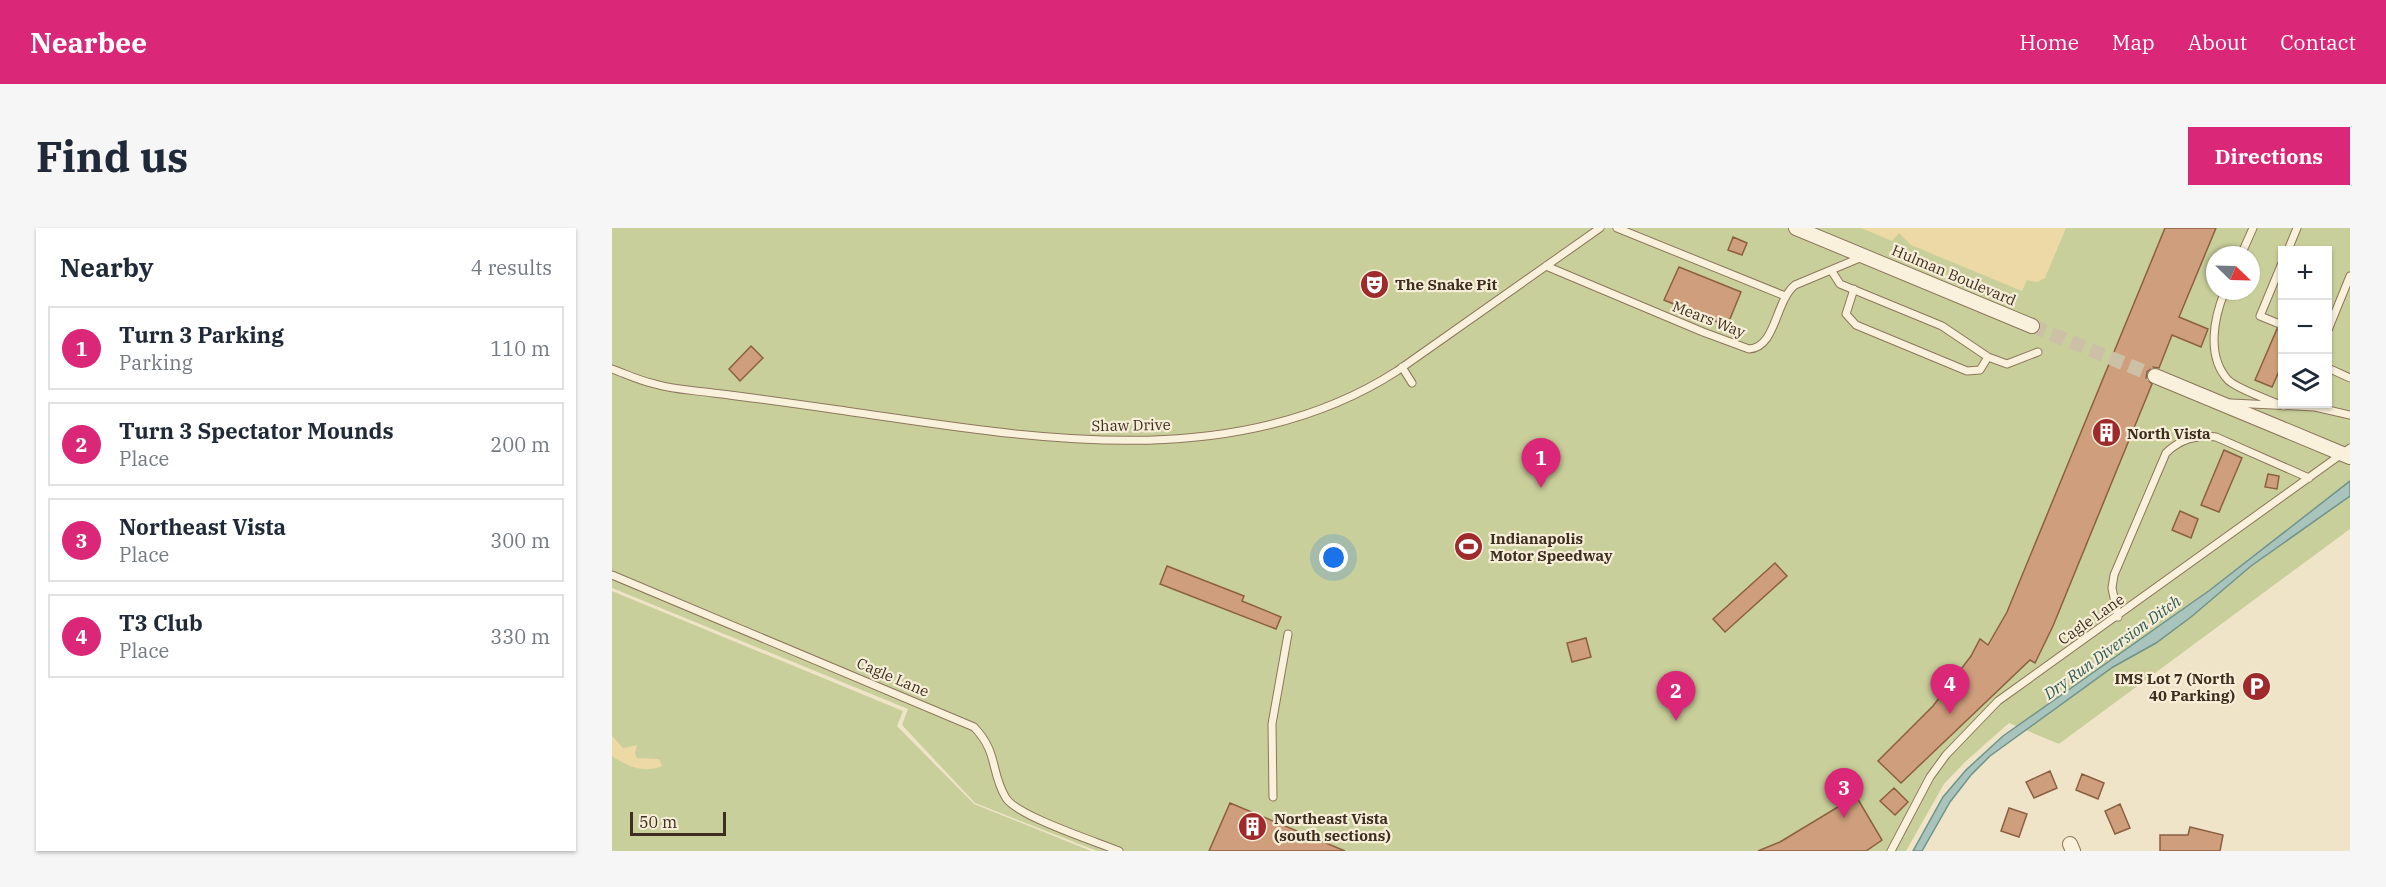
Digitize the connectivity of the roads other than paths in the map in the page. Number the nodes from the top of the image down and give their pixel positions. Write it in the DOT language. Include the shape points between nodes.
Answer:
graph roads {
  1 [pos="1600,228"];
  2 [pos="1617,228"];
  3 [pos="1796,228"];
  4 [pos="2253,228"];
  5 [pos="2297,228"];
  6 [pos="2245,246"];
  7 [pos="2290,246"];
  8 [pos="1864,256"];
  9 [pos="1546,266"];
  10 [pos="1831,270"];
  11 [pos="2278,275"];
  12 [pos="2350,276"];
  13 [pos="1854,290"];
  14 [pos="1785,296"];
  15 [pos="2221,300"];
  16 [pos="2332,320"];
  17 [pos="2278,323"];
  18 [pos="2032,326"];
  19 [pos="2038,352"];
  20 [pos="1988,357"];
  21 [pos="1402,367"];
  22 [pos="612,369"];
  23 [pos="2332,370"];
  24 [pos="2155,376"];
  25 [pos="2350,378"];
  26 [pos="1412,383"];
  27 [pos="2218,402"];
  28 [pos="2278,404"];
  29 [pos="2278,406"];
  30 [pos="2318,408"];
  31 [pos="2350,415"];
  32 [pos="2348,453"];
  33 [pos="2309,478"];
  34 [pos="612,575"];
  35 [pos="2118,617"];
  36 [pos="1288,634"];
  37 [pos="1273,797"];
  38 [pos="1119,851"];
  39 [pos="1891,851"];
  1 -- 9 [label="lane, Shaw Drive"];
  2 -- 14 [label="lane"];
  3 -- 8 [label="street, Hulman Boulevard"];
  4 -- 6 [label="lane"];
  5 -- 7 [label="lane"];
  8 -- 10 [label="lane"];
  8 -- 18 [label="street, Hulman Boulevard"];
  9 -- 14 [label="lane, Mears Way" via="1749,349 1766,341"];
  9 -- 21 [label="lane, Shaw Drive"];
  10 -- 13 [label="lane" via="1840,284"];
  10 -- 14 [label="lane" via="1795,285"];
  11 -- 17 [label="lane" via="2260,316"];
  12 -- 16 [label="lane"];
  13 -- 20 [label="lane" via="1942,326"];
  13 -- 20 [label="lane" via="1846,314 1856,325 1967,371 1980,370"];
  15 -- 28 [label="lane" via="2216,311 2214,341 2228,381"];
  19 -- 20 [label="lane" via="2007,364"];
  21 -- 22 [label="lane, Shaw Drive" via="1327,408 1275,425 1190,437 1105,441 990,431 676,389"];
  21 -- 26 [label="lane"];
  23 -- 25 [label="lane"];
  24 -- 27 [label="street"];
  27 -- 29 [label="lane"];
  27 -- 32 [label="street"];
  30 -- 31 [label="lane"];
  32 -- 33 [label="lane, Cagle Lane"];
  33 -- 35 [label="lane, Cagle Lane"];
  33 -- 35 [label="lane" via="2216,437 2187,439 2172,447 2114,575 2112,588"];
  34 -- 38 [label="lane, Cagle Lane" via="974,727 988,743 1001,786 1014,807"];
  35 -- 39 [label="lane, Cagle Lane" via="1998,701 1982,717 1930,777"];
  36 -- 37 [label="lane" via="1272,724"];
}
